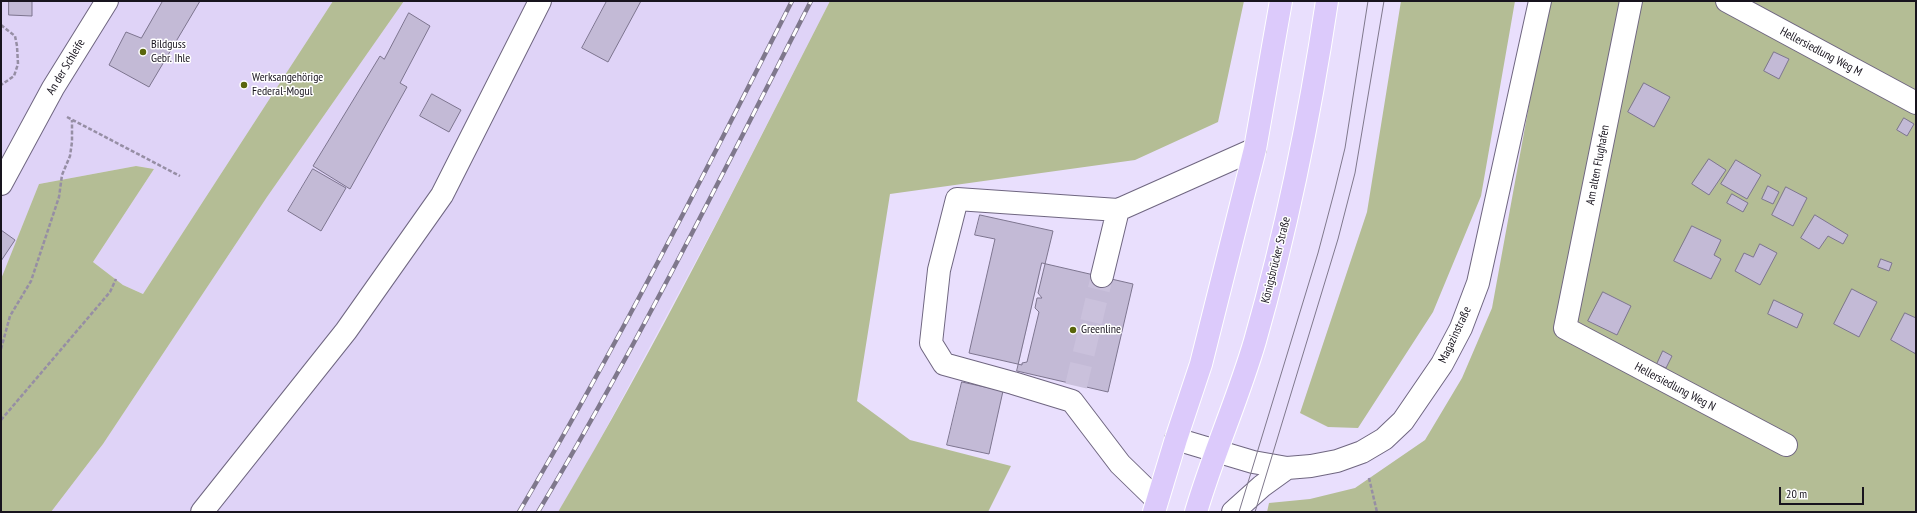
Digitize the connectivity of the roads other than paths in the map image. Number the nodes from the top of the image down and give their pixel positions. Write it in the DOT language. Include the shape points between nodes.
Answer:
graph roads {
  1 [pos="107,1"];
  2 [pos="540,1"];
  3 [pos="1281,1"];
  4 [pos="1327,1"];
  5 [pos="1540,1"];
  6 [pos="1631,1"];
  7 [pos="1727,1"];
  8 [pos="1916,102"];
  9 [pos="1255,149"];
  10 [pos="2,179"];
  11 [pos="1118,210"];
  12 [pos="1102,276"];
  13 [pos="1565,328"];
  14 [pos="1176,439"];
  15 [pos="1786,446"];
  16 [pos="1216,452"];
  17 [pos="1287,468"];
  18 [pos="1156,506"];
  19 [pos="202,512"];
  20 [pos="1196,512"];
  21 [pos="1233,512"];
  1 -- 10 [label="street, An der Schleife"];
  2 -- 19 [label="street" via="442,195 346,331"];
  3 -- 9 [label="main road"];
  4 -- 16 [label="main road, Königsbrücker Straße" via="1290,206 1255,342"];
  5 -- 17 [label="street, Magazinstraße" via="1478,283 1461,328 1442,364 1403,421 1384,438 1362,452 1337,461"];
  6 -- 13 [label="street, Am alten Flughafen"];
  7 -- 8 [label="street, Hellersiedlung Weg M"];
  9 -- 11 [label="street"];
  9 -- 14 [label="main road" via="1201,364"];
  11 -- 12 [label="street"];
  11 -- 18 [label="street" via="957,199 939,270 931,343 944,364 1013,383 1074,394 1120,464"];
  13 -- 15 [label="street, Hellersiedlung Weg N"];
  14 -- 16 [label="street, Magazinstraße"];
  14 -- 18 [label="main road"];
  16 -- 17 [label="street, Magazinstraße"];
  16 -- 20 [label="main road, Königsbrücker Straße"];
  17 -- 21 [label="street"];
}
